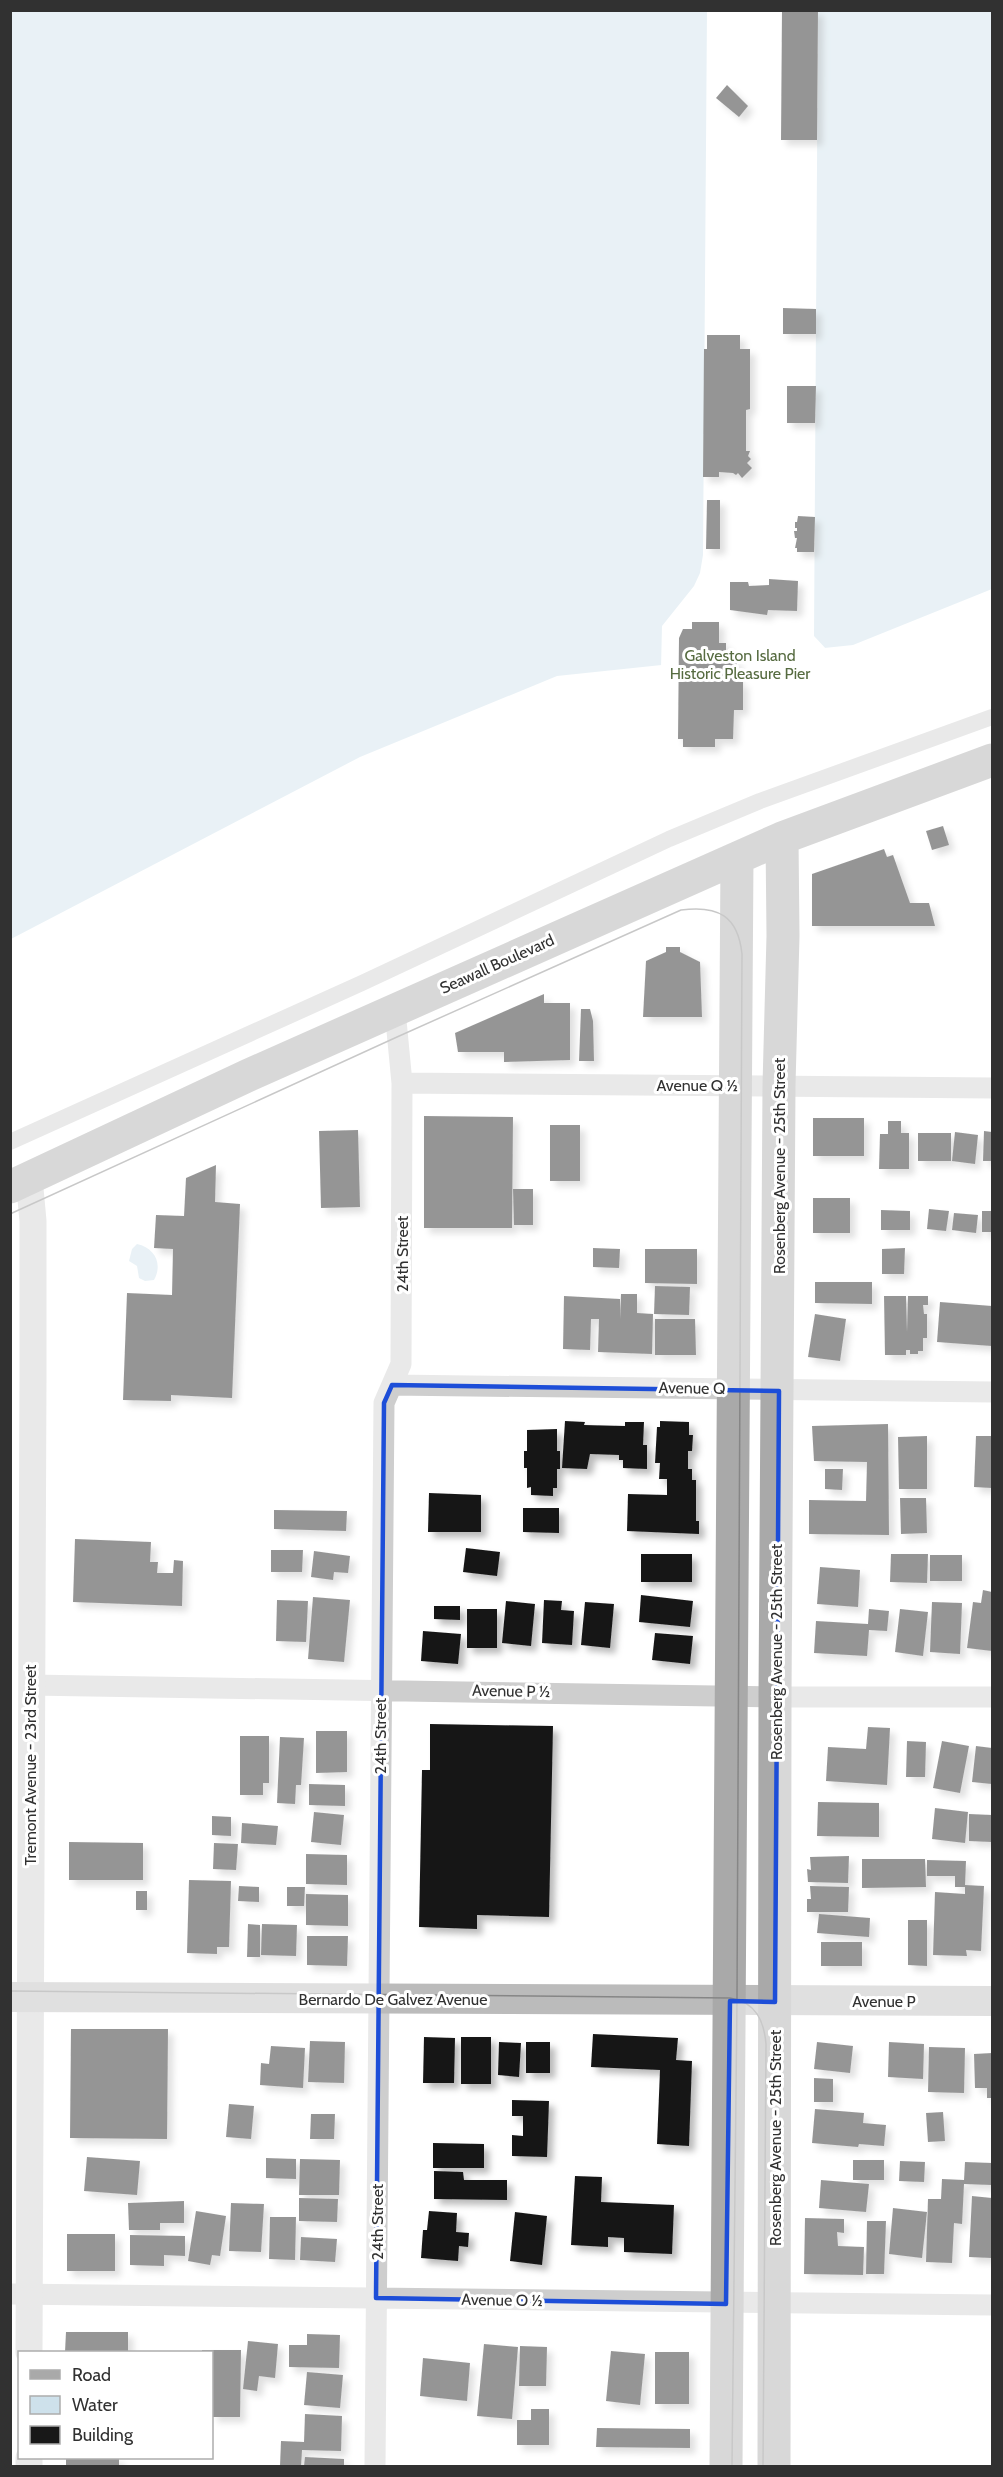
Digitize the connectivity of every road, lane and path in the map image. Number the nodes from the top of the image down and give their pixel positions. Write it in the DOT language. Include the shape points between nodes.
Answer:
graph roads {
  1 [pos="993,717"];
  2 [pos="993,760"];
  3 [pos="782,838"];
  4 [pos="737,858"];
  5 [pos="395,1010"];
  6 [pos="402,1083"];
  7 [pos="779,1085"];
  8 [pos="736,1086"];
  9 [pos="993,1088"];
  10 [pos="10,1142"];
  11 [pos="20,1182"];
  12 [pos="392,1385"];
  13 [pos="734,1389"];
  14 [pos="778,1391"];
  15 [pos="993,1392"];
  16 [pos="30,1685"];
  17 [pos="381,1690"];
  18 [pos="732,1696"];
  19 [pos="775,1697"];
  20 [pos="993,1698"];
  21 [pos="20,1997"];
  22 [pos="379,1999"];
  23 [pos="730,2001"];
  24 [pos="993,2001"];
  25 [pos="775,2002"];
  26 [pos="20,2294"];
  27 [pos="376,2298"];
  28 [pos="726,2304"];
  29 [pos="776,2304"];
  30 [pos="993,2305"];
  31 [pos="29,2351"];
  32 [pos="375,2466"];
  33 [pos="726,2466"];
  34 [pos="774,2466"];
  1 -- 10 [label="street" via="760,801 680,835"];
  2 -- 3 [label="main road, Seawall Boulevard"];
  3 -- 4 [label="main road, Seawall Boulevard"];
  3 -- 7 [label="main road, Rosenberg Avenue - 25th Street"];
  4 -- 5 [label="main road, Seawall Boulevard"];
  4 -- 8 [label="main road"];
  5 -- 6 [label="street, 24th Street"];
  5 -- 11 [label="main road, Seawall Boulevard"];
  6 -- 8 [label="street, Avenue Q ½"];
  6 -- 12 [label="street, 24th Street" via="401,1364"];
  7 -- 8 [label="street, Avenue Q ½"];
  7 -- 9 [label="street, Avenue Q ½"];
  7 -- 14 [label="main road, Rosenberg Avenue - 25th Street"];
  8 -- 13 [label="main road"];
  11 -- 16 [label="street, Tremont Avenue - 23rd Street" via="33,1204"];
  12 -- 13 [label="street, Avenue Q"];
  12 -- 17 [label="street, 24th Street" via="384,1403"];
  13 -- 14 [label="street, Avenue Q"];
  13 -- 18 [label="main road"];
  14 -- 15 [label="street, Avenue Q"];
  14 -- 19 [label="main road, Rosenberg Avenue - 25th Street"];
  16 -- 17 [label="street, Avenue P ½"];
  16 -- 21 [label="street, Tremont Avenue - 23rd Street"];
  17 -- 18 [label="street, Avenue P ½"];
  17 -- 22 [label="street, 24th Street"];
  18 -- 19 [label="street, Avenue P ½"];
  18 -- 23 [label="main road"];
  19 -- 20 [label="street, Avenue P ½"];
  19 -- 25 [label="main road, Rosenberg Avenue - 25th Street"];
  21 -- 22 [label="main road, Bernardo De Galvez Avenue"];
  21 -- 26 [label="street, Tremont Avenue - 23rd Street"];
  22 -- 23 [label="main road, Bernardo De Galvez Avenue"];
  22 -- 27 [label="street, 24th Street"];
  23 -- 25 [label="main road, Bernardo De Galvez Avenue"];
  23 -- 28 [label="main road"];
  24 -- 25 [label="main road, Avenue P"];
  25 -- 29 [label="main road, Rosenberg Avenue - 25th Street"];
  26 -- 27 [label="street, Avenue O ½"];
  26 -- 31 [label="street, Tremont Avenue - 23rd Street"];
  27 -- 28 [label="street, Avenue O ½"];
  27 -- 32 [label="street, 24th Street"];
  28 -- 29 [label="street, Avenue O ½"];
  28 -- 33 [label="main road"];
  29 -- 30 [label="street, Avenue O ½"];
  29 -- 34 [label="main road, Rosenberg Avenue - 25th Street"];
}
